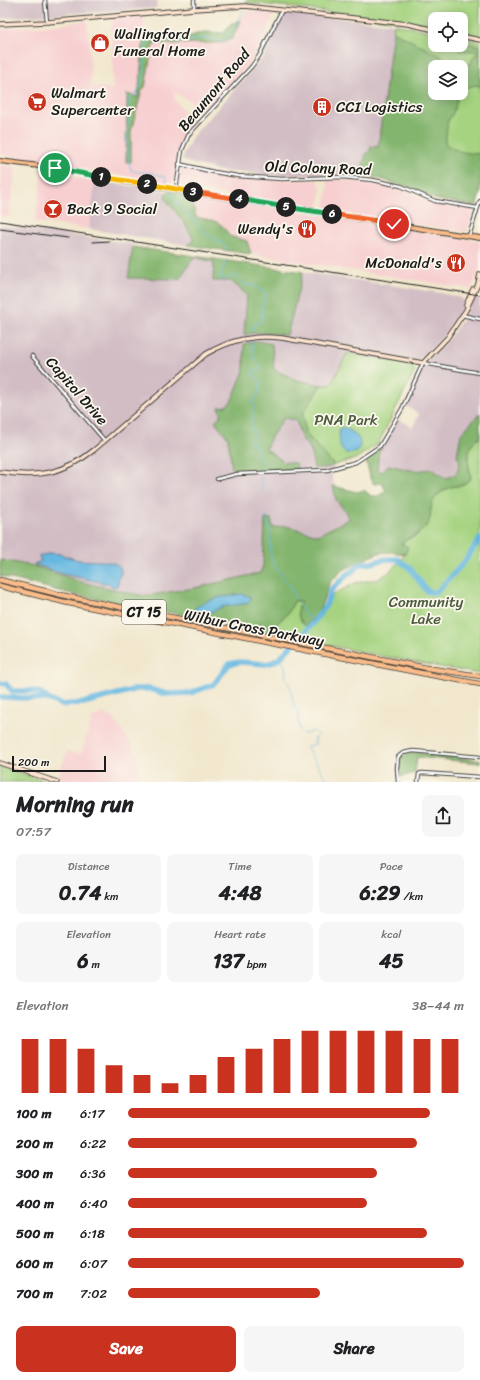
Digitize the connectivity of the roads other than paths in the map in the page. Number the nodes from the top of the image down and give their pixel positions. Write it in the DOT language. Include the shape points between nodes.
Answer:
graph roads {
  1 [pos="45,0"];
  2 [pos="194,0"];
  3 [pos="194,9"];
  4 [pos="283,9"];
  5 [pos="47,22"];
  6 [pos="0,24"];
  7 [pos="428,28"];
  8 [pos="468,37"];
  9 [pos="480,40"];
  10 [pos="0,161"];
  11 [pos="179,164"];
  12 [pos="176,189"];
  13 [pos="480,201"];
  14 [pos="478,208"];
  15 [pos="469,236"];
  16 [pos="480,238"];
  17 [pos="480,274"];
  18 [pos="463,313"];
  19 [pos="480,319"];
  20 [pos="32,356"];
  21 [pos="423,363"];
  22 [pos="480,372"];
  23 [pos="105,441"];
  24 [pos="0,472"];
  25 [pos="217,479"];
  26 [pos="0,580"];
  27 [pos="0,586"];
  28 [pos="480,676"];
  29 [pos="480,684"];
  30 [pos="480,757"];
  31 [pos="0,763"];
  32 [pos="480,778"];
  33 [pos="57,782"];
  34 [pos="398,782"];
  35 [pos="418,782"];
  1 -- 5 [label="street"];
  2 -- 3 [label="street"];
  3 -- 4 [label="street" via="245,6"];
  3 -- 5 [label="street"];
  4 -- 7 [label="street"];
  4 -- 11 [label="street, Beaumont Road" via="252,66 189,134"];
  5 -- 6 [label="street"];
  8 -- 9 [label="street"];
  10 -- 12 [label="main road"];
  11 -- 12 [label="street, Beaumont Road"];
  11 -- 14 [label="street, Old Colony Road" via="238,176 282,179 342,177 373,180 401,186 435,201"];
  12 -- 15 [label="main road"];
  13 -- 14 [label="street"];
  14 -- 15 [label="street"];
  15 -- 16 [label="main road"];
  17 -- 18 [label="street"];
  18 -- 19 [label="street"];
  18 -- 21 [label="street" via="447,338"];
  20 -- 23 [label="street, Capitol Drive"];
  21 -- 22 [label="street"];
  21 -- 23 [label="street" via="282,338 240,339 206,354"];
  21 -- 25 [label="street" via="402,409 380,446 356,462 327,470 237,474"];
  23 -- 24 [label="street" via="82,460 60,470 28,475"];
  26 -- 28 [label="highway, Wilbur Cross Parkway / CT 15" via="70,597"];
  27 -- 29 [label="highway, Wilbur Cross Parkway / CT 15" via="68,603"];
  30 -- 34 [label="street" via="408,751 398,757"];
  31 -- 33 [label="street"];
  32 -- 35 [label="street" via="422,773 419,774"];
}
